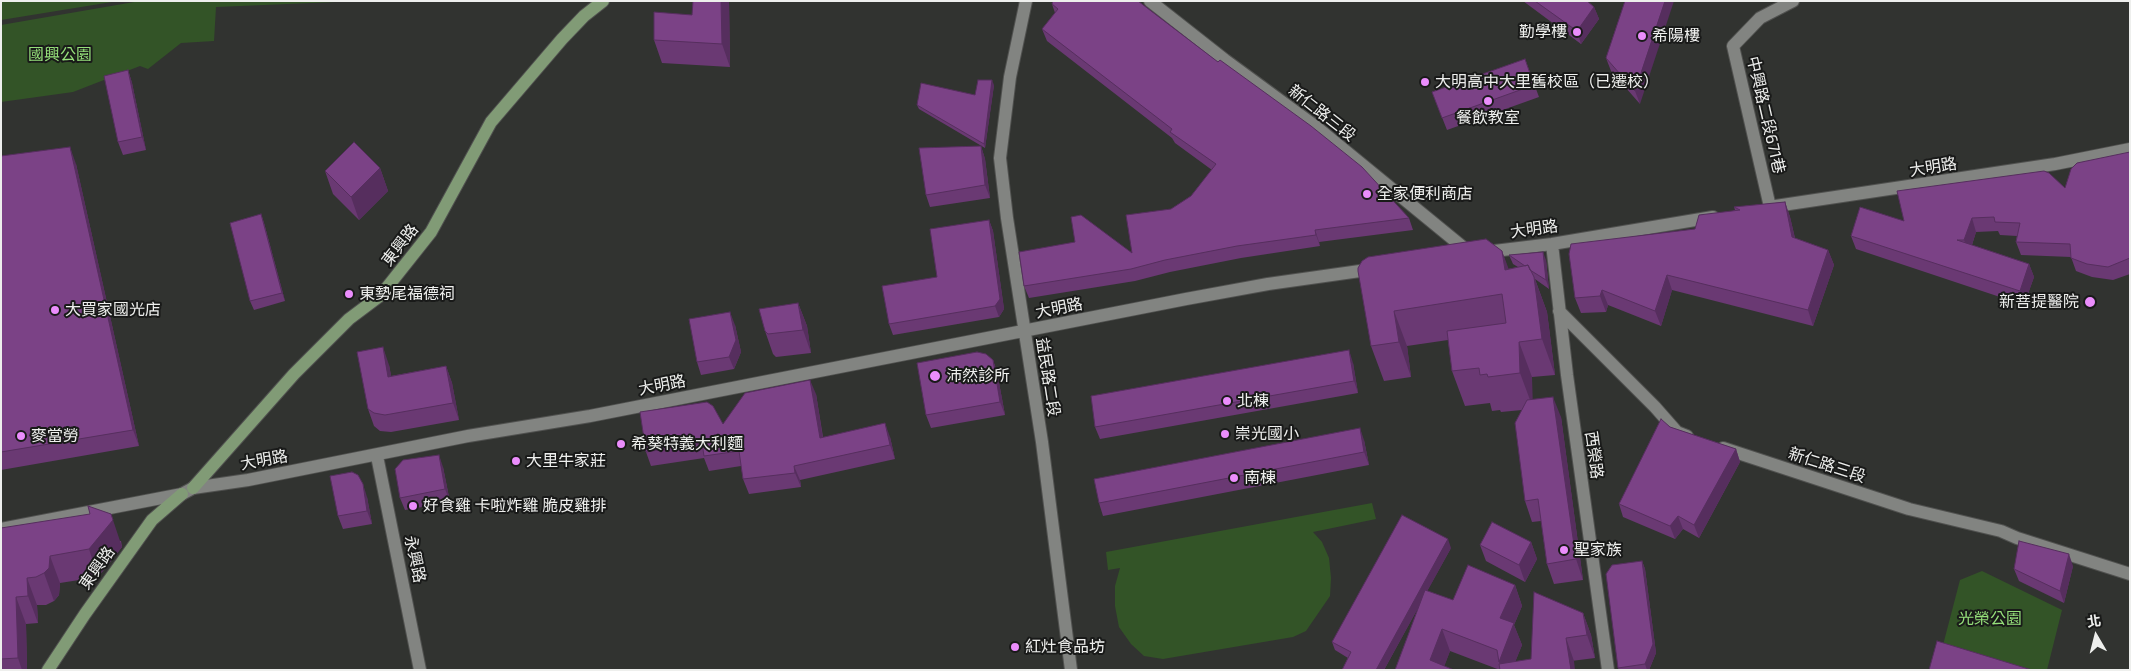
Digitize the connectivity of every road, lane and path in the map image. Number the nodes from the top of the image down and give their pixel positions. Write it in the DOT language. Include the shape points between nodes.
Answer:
graph roads {
  1 [pos="604,1"];
  2 [pos="1026,1"];
  3 [pos="1150,1"];
  4 [pos="1793,1"];
  5 [pos="2130,149"];
  6 [pos="1770,207"];
  7 [pos="1753,210"];
  8 [pos="1727,214"];
  9 [pos="1552,244"];
  10 [pos="1471,254"];
  11 [pos="1452,257"];
  12 [pos="1387,267"];
  13 [pos="1559,311"];
  14 [pos="1025,332"];
  15 [pos="377,456"];
  16 [pos="188,491"];
  17 [pos="1,530"];
  18 [pos="2130,574"];
  19 [pos="48,670"];
  20 [pos="420,670"];
  21 [pos="1071,670"];
  22 [pos="1608,670"];
  1 -- 16 [label="street, 東興路" via="562,39 491,122 431,232 380,295 349,319 294,374"];
  2 -- 14 [label="street, 益民路二段" via="1010,78 1000,158"];
  3 -- 10 [label="street, 新仁路三段" via="1316,126"];
  4 -- 6 [label="street, 中興路二段671巷" via="1760,18 1733,46"];
  5 -- 6 [label="street, 大明路" via="2055,164"];
  6 -- 7 [label="street, 大明路"];
  8 -- 9 [label="street, 大明路"];
  9 -- 10 [label="street, 大明路"];
  9 -- 13 [label="street, 西榮路"];
  10 -- 11 [label="street, 大明路"];
  12 -- 14 [label="street, 大明路" via="1268,284"];
  13 -- 18 [label="street, 新仁路三段" via="1677,432 1909,509 2001,531"];
  13 -- 22 [label="street, 西榮路"];
  14 -- 15 [label="street, 大明路" via="590,416 468,436"];
  14 -- 21 [label="street, 益民路二段"];
  15 -- 16 [label="street, 大明路"];
  15 -- 20 [label="street, 永興路"];
  16 -- 17 [label="street, 大明路"];
  16 -- 19 [label="street, 東興路" via="152,520"];
}
